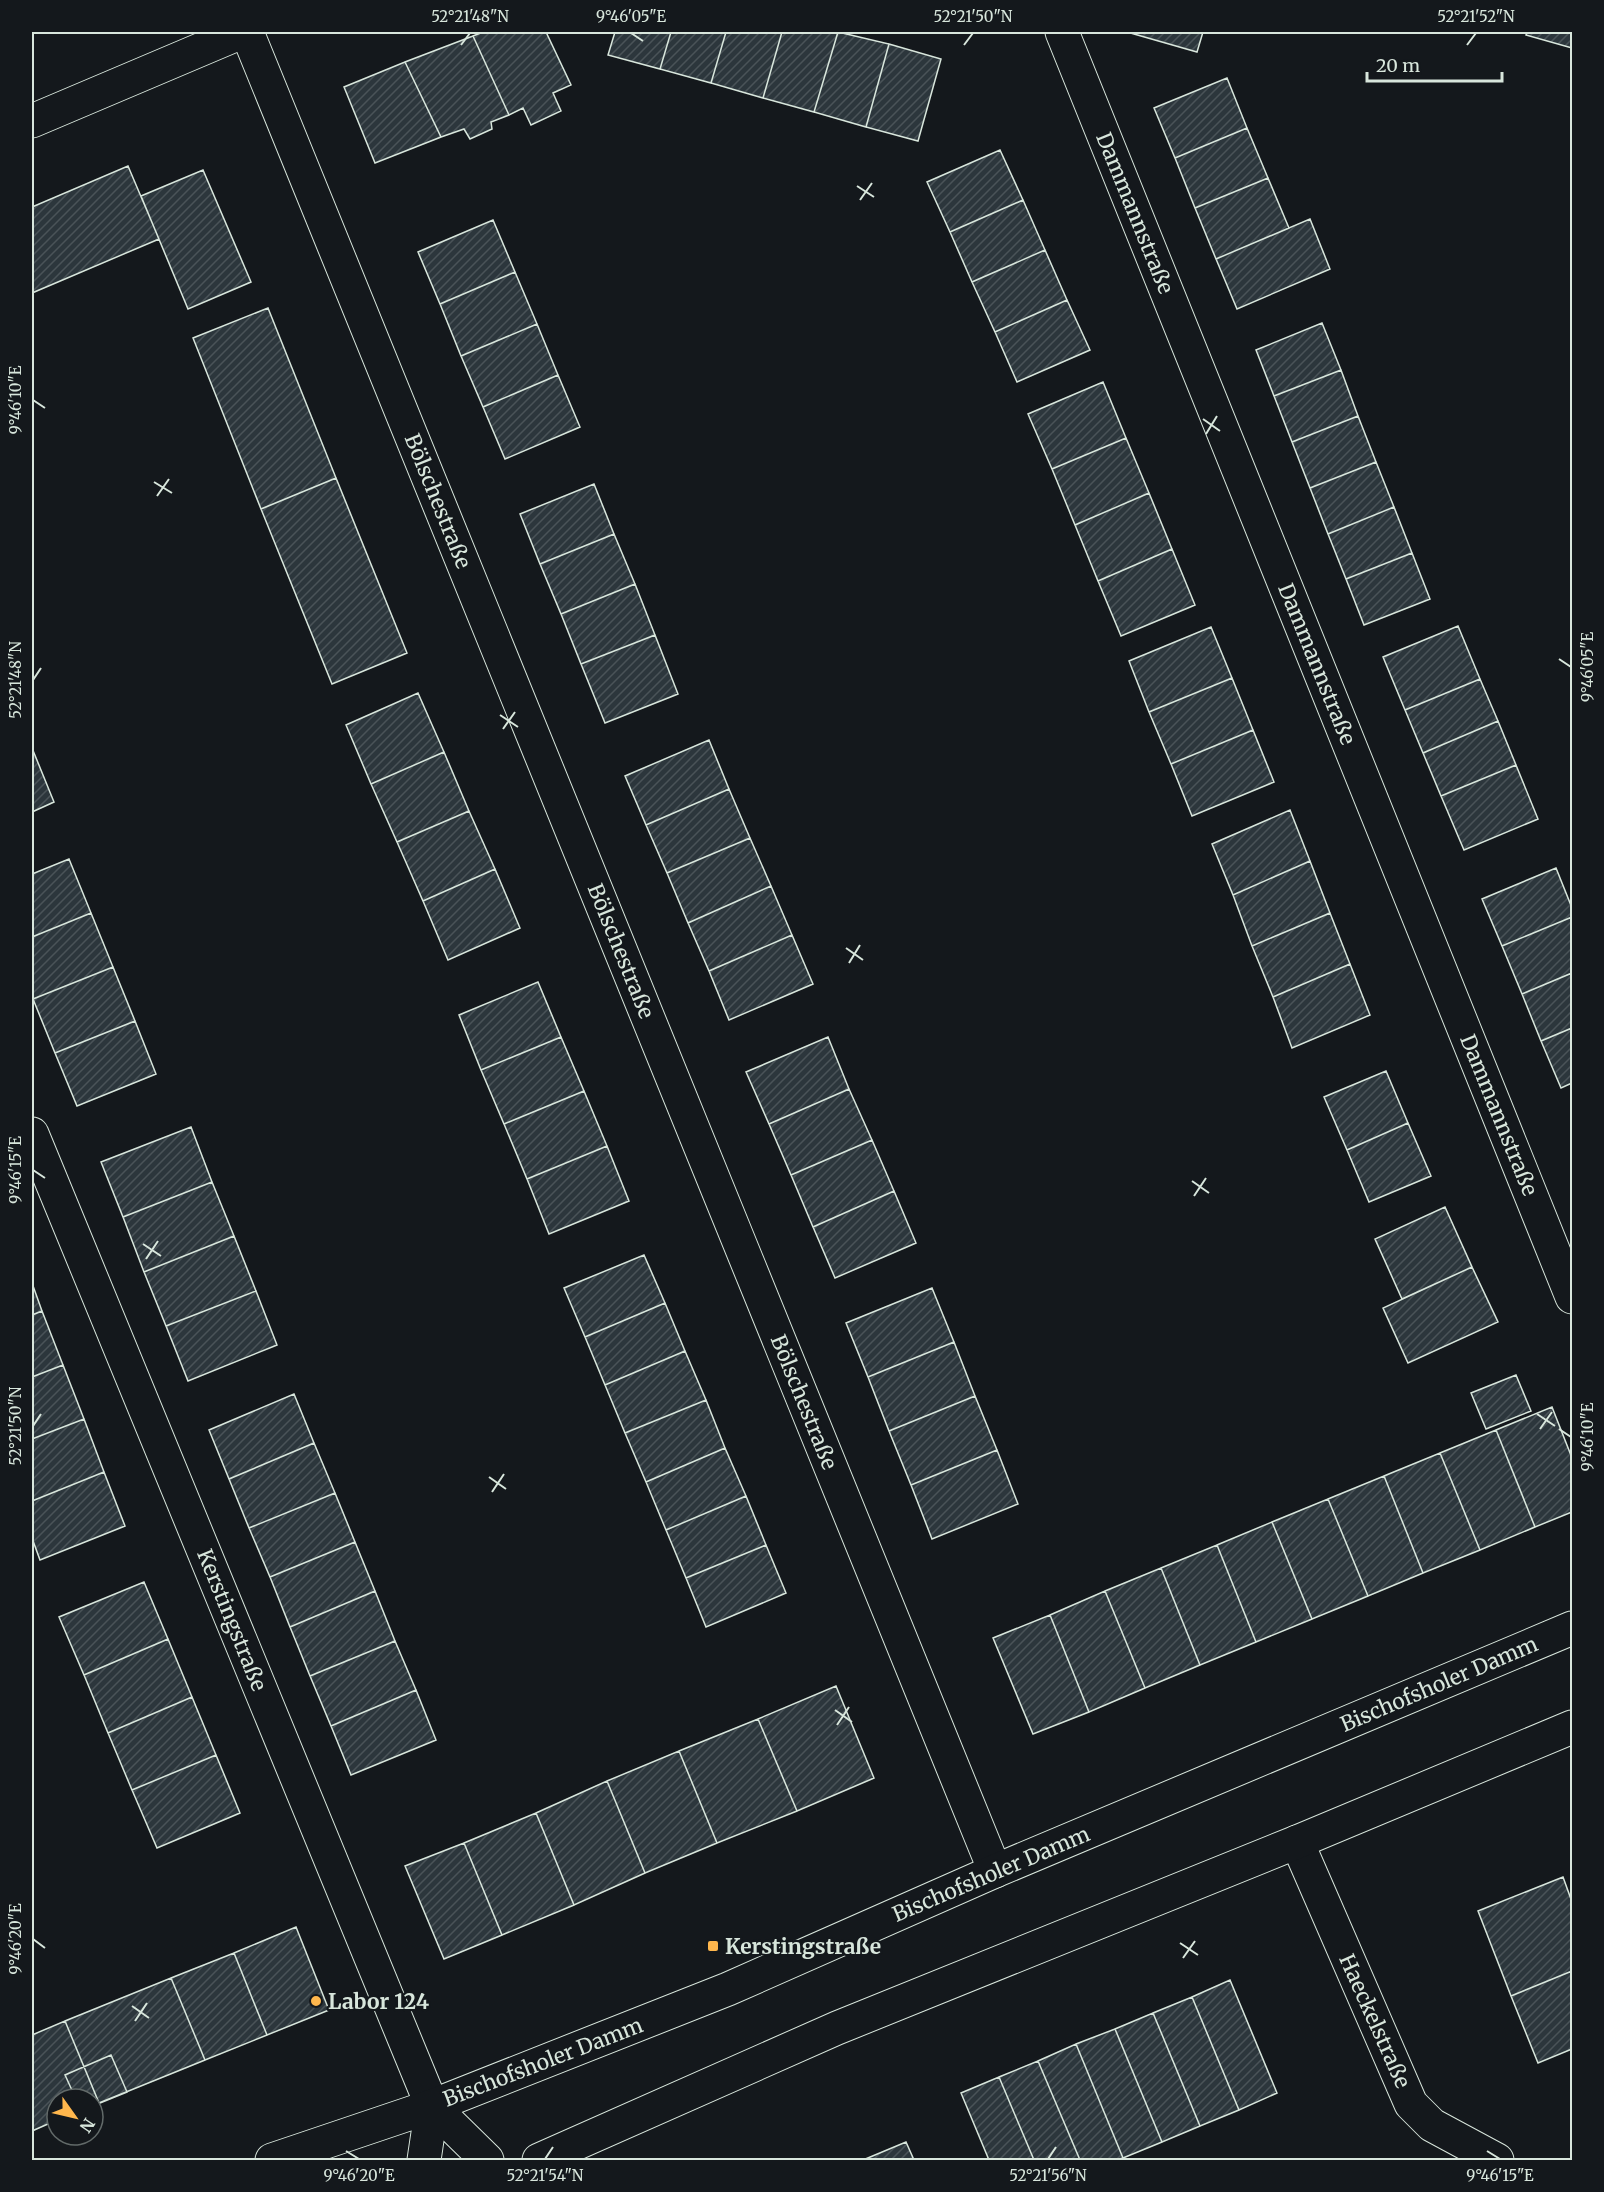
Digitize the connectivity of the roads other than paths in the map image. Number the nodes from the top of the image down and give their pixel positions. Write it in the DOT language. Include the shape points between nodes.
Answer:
graph roads {
  1 [pos="244,32"];
  2 [pos="1062,32"];
  3 [pos="32,121"];
  4 [pos="32,1134"];
  5 [pos="1572,1297"];
  6 [pos="1572,1628"];
  7 [pos="1572,1727"];
  8 [pos="1297,1842"];
  9 [pos="995,1871"];
  10 [pos="432,2106"];
  11 [pos="272,2160"];
  12 [pos="424,2160"];
  13 [pos="488,2160"];
  14 [pos="539,2160"];
  15 [pos="1497,2160"];
  1 -- 3 [label="street"];
  1 -- 9 [label="street, Bölschestraße"];
  2 -- 5 [label="street, Dammannstraße"];
  4 -- 10 [label="street, Kerstingstraße"];
  6 -- 9 [label="street, Bischofsholer Damm"];
  7 -- 8 [label="street"];
  8 -- 14 [label="street" via="837,2028"];
  8 -- 15 [label="street, Haeckelstraße" via="1411,2104 1432,2125"];
  9 -- 10 [label="street, Bischofsholer Damm" via="728,1989"];
  10 -- 11 [label="street, Bischofsholer Damm"];
  10 -- 12 [label="street"];
  10 -- 13 [label="street"];
}
